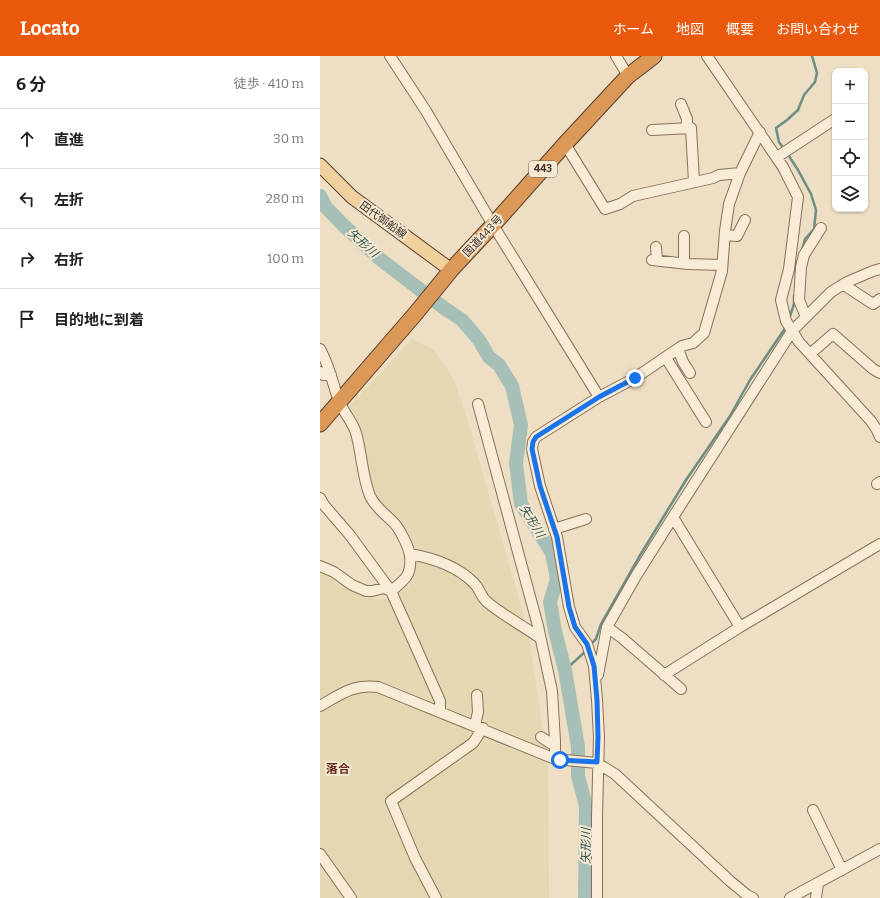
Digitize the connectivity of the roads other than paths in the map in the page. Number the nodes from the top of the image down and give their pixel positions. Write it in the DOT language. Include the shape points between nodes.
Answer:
graph roads {
  1 [pos="390,56"];
  2 [pos="616,56"];
  3 [pos="654,56"];
  4 [pos="707,56"];
  5 [pos="628,76"];
  6 [pos="681,104"];
  7 [pos="832,121"];
  8 [pos="687,129"];
  9 [pos="652,130"];
  10 [pos="760,132"];
  11 [pos="565,144"];
  12 [pos="777,157"];
  13 [pos="320,165"];
  14 [pos="740,173"];
  15 [pos="694,182"];
  16 [pos="745,220"];
  17 [pos="493,225"];
  18 [pos="821,228"];
  19 [pos="725,235"];
  20 [pos="684,236"];
  21 [pos="656,247"];
  22 [pos="684,263"];
  23 [pos="722,265"];
  24 [pos="880,269"];
  25 [pos="451,270"];
  26 [pos="844,284"];
  27 [pos="878,304"];
  28 [pos="806,317"];
  29 [pos="792,331"];
  30 [pos="320,349"];
  31 [pos="678,349"];
  32 [pos="810,354"];
  33 [pos="666,358"];
  34 [pos="320,372"];
  35 [pos="880,372"];
  36 [pos="690,373"];
  37 [pos="331,375"];
  38 [pos="599,397"];
  39 [pos="339,402"];
  40 [pos="478,404"];
  41 [pos="706,422"];
  42 [pos="320,424"];
  43 [pos="877,425"];
  44 [pos="880,437"];
  45 [pos="320,498"];
  46 [pos="673,517"];
  47 [pos="586,519"];
  48 [pos="554,529"];
  49 [pos="880,544"];
  50 [pos="410,554"];
  51 [pos="320,566"];
  52 [pos="391,591"];
  53 [pos="607,627"];
  54 [pos="740,627"];
  55 [pos="540,638"];
  56 [pos="664,675"];
  57 [pos="596,689"];
  58 [pos="682,689"];
  59 [pos="477,696"];
  60 [pos="320,706"];
  61 [pos="440,711"];
  62 [pos="479,727"];
  63 [pos="541,737"];
  64 [pos="555,746"];
  65 [pos="557,759"];
  66 [pos="595,762"];
  67 [pos="813,810"];
  68 [pos="880,849"];
  69 [pos="320,854"];
  70 [pos="842,870"];
  71 [pos="818,883"];
  72 [pos="351,898"];
  73 [pos="436,898"];
  74 [pos="597,898"];
  75 [pos="753,898"];
  76 [pos="790,898"];
  77 [pos="816,898"];
  1 -- 17 [label="street" via="426,111"];
  2 -- 5 [label="street"];
  3 -- 5 [label="highway, 国道443号 / 443"];
  4 -- 10 [label="street"];
  5 -- 11 [label="highway, 国道443号 / 443"];
  6 -- 8 [label="street" via="687,119"];
  7 -- 12 [label="street"];
  8 -- 9 [label="street"];
  8 -- 15 [label="street" via="691,128"];
  10 -- 12 [label="street"];
  10 -- 14 [label="street"];
  11 -- 15 [label="street" via="605,209 633,196"];
  11 -- 17 [label="highway, 国道443号 / 443"];
  12 -- 29 [label="street" via="798,197 789,269 781,300 786,321"];
  13 -- 25 [label="main road, 田代御船線" via="352,197"];
  14 -- 15 [label="street" via="719,175"];
  14 -- 19 [label="street" via="729,204"];
  16 -- 19 [label="street" via="737,236"];
  17 -- 25 [label="highway, 国道443号 / 443"];
  17 -- 38 [label="street"];
  18 -- 28 [label="street" via="804,255 800,300"];
  19 -- 23 [label="street"];
  20 -- 22 [label="street"];
  21 -- 22 [label="street" via="655,260"];
  22 -- 23 [label="street"];
  23 -- 31 [label="street" via="704,333 693,343"];
  24 -- 26 [label="street"];
  25 -- 39 [label="highway, 国道443号 / 443"];
  26 -- 27 [label="street"];
  26 -- 28 [label="street" via="831,292"];
  28 -- 29 [label="street"];
  29 -- 32 [label="street"];
  29 -- 46 [label="street"];
  30 -- 37 [label="street"];
  31 -- 33 [label="street"];
  31 -- 36 [label="street"];
  32 -- 35 [label="street" via="833,334 873,369"];
  32 -- 43 [label="street"];
  33 -- 38 [label="street"];
  33 -- 41 [label="street"];
  34 -- 37 [label="street" via="323,375"];
  37 -- 39 [label="street"];
  38 -- 48 [label="street" via="536,437 533,442 532,449 540,486"];
  39 -- 42 [label="highway, 国道443号 / 443"];
  39 -- 50 [label="street" via="356,432 371,498 394,522"];
  40 -- 55 [label="street"];
  43 -- 44 [label="street"];
  45 -- 52 [label="street"];
  46 -- 53 [label="street"];
  46 -- 54 [label="street"];
  47 -- 48 [label="street"];
  48 -- 57 [label="street" via="569,607 575,627 587,644 594,666"];
  49 -- 54 [label="street"];
  50 -- 52 [label="street" via="411,568 406,579"];
  50 -- 55 [label="street" via="427,557 462,572 475,584 484,600"];
  51 -- 52 [label="street" via="366,591 384,588"];
  52 -- 61 [label="street" via="440,701"];
  53 -- 56 [label="street"];
  53 -- 57 [label="street"];
  54 -- 56 [label="street"];
  55 -- 64 [label="street" via="552,691"];
  56 -- 58 [label="street"];
  57 -- 66 [label="street" via="598,737"];
  59 -- 62 [label="street"];
  60 -- 61 [label="street" via="348,690 367,685"];
  61 -- 62 [label="street"];
  62 -- 65 [label="street"];
  62 -- 73 [label="street" via="473,743 391,801 415,858"];
  63 -- 64 [label="street"];
  64 -- 65 [label="street"];
  65 -- 66 [label="street"];
  66 -- 74 [label="street"];
  66 -- 75 [label="street" via="615,774 730,881"];
  67 -- 70 [label="street"];
  68 -- 70 [label="street"];
  69 -- 72 [label="street"];
  70 -- 71 [label="street"];
  71 -- 76 [label="street"];
  71 -- 77 [label="street"];
}
